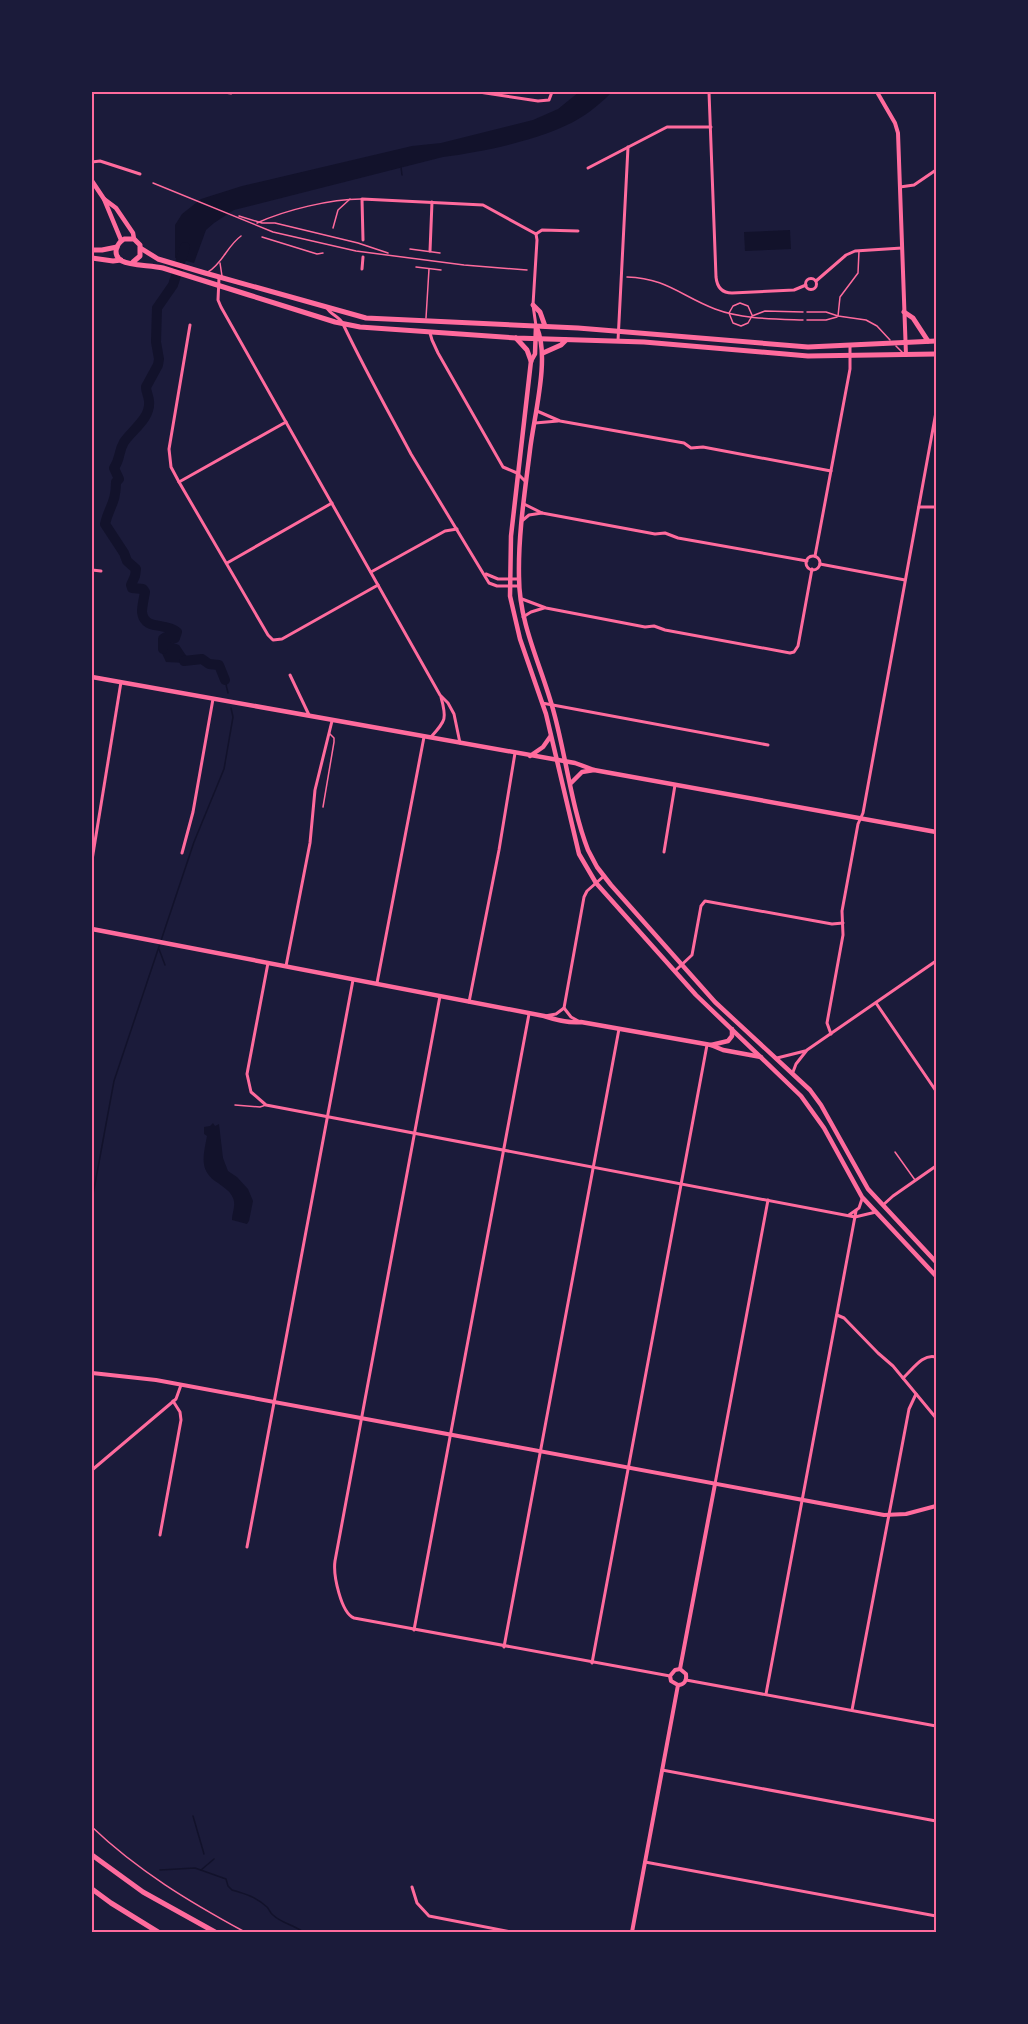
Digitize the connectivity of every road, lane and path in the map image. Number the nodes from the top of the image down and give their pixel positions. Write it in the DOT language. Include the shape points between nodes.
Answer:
graph roads {
  1 [pos="224,92"];
  2 [pos="479,92"];
  3 [pos="552,92"];
  4 [pos="709,92"];
  5 [pos="877,92"];
  6 [pos="231,93"];
  7 [pos="711,127"];
  8 [pos="628,147"];
  9 [pos="92,162"];
  10 [pos="588,168"];
  11 [pos="936,170"];
  12 [pos="140,174"];
  13 [pos="92,181"];
  14 [pos="153,183"];
  15 [pos="900,187"];
  16 [pos="362,198"];
  17 [pos="104,199"];
  18 [pos="351,199"];
  19 [pos="432,202"];
  20 [pos="229,213"];
  21 [pos="257,223"];
  22 [pos="333,228"];
  23 [pos="578,231"];
  24 [pos="536,234"];
  25 [pos="241,236"];
  26 [pos="262,237"];
  27 [pos="134,239"];
  28 [pos="121,240"];
  29 [pos="363,240"];
  30 [pos="117,247"];
  31 [pos="902,248"];
  32 [pos="142,249"];
  33 [pos="410,249"];
  34 [pos="859,250"];
  35 [pos="92,251"];
  36 [pos="430,251"];
  37 [pos="324,252"];
  38 [pos="440,253"];
  39 [pos="392,255"];
  40 [pos="363,257"];
  41 [pos="92,258"];
  42 [pos="121,260"];
  43 [pos="133,262"];
  44 [pos="220,262"];
  45 [pos="416,267"];
  46 [pos="362,269"];
  47 [pos="429,269"];
  48 [pos="441,270"];
  49 [pos="527,270"];
  50 [pos="205,273"];
  51 [pos="627,277"];
  52 [pos="221,278"];
  53 [pos="816,281"];
  54 [pos="806,285"];
  55 [pos="219,286"];
  56 [pos="533,305"];
  57 [pos="327,308"];
  58 [pos="803,312"];
  59 [pos="807,312"];
  60 [pos="904,312"];
  61 [pos="729,313"];
  62 [pos="752,316"];
  63 [pos="838,316"];
  64 [pos="803,320"];
  65 [pos="807,320"];
  66 [pos="426,321"];
  67 [pos="343,324"];
  68 [pos="190,325"];
  69 [pos="536,326"];
  70 [pos="545,326"];
  71 [pos="430,331"];
  72 [pos="618,331"];
  73 [pos="516,338"];
  74 [pos="538,338"];
  75 [pos="566,340"];
  76 [pos="936,340"];
  77 [pos="618,341"];
  78 [pos="928,341"];
  79 [pos="906,342"];
  80 [pos="892,343"];
  81 [pos="850,346"];
  82 [pos="543,353"];
  83 [pos="936,354"];
  84 [pos="850,356"];
  85 [pos="906,356"];
  86 [pos="531,361"];
  87 [pos="536,410"];
  88 [pos="936,412"];
  89 [pos="560,421"];
  90 [pos="286,422"];
  91 [pos="534,423"];
  92 [pos="831,471"];
  93 [pos="517,472"];
  94 [pos="179,482"];
  95 [pos="527,483"];
  96 [pos="332,504"];
  97 [pos="524,504"];
  98 [pos="919,507"];
  99 [pos="936,507"];
  100 [pos="930,508"];
  101 [pos="936,512"];
  102 [pos="542,513"];
  103 [pos="523,520"];
  104 [pos="457,529"];
  105 [pos="815,556"];
  106 [pos="807,561"];
  107 [pos="227,563"];
  108 [pos="820,564"];
  109 [pos="812,569"];
  110 [pos="92,570"];
  111 [pos="101,571"];
  112 [pos="371,572"];
  113 [pos="485,574"];
  114 [pos="510,579"];
  115 [pos="519,579"];
  116 [pos="905,580"];
  117 [pos="378,585"];
  118 [pos="510,586"];
  119 [pos="519,586"];
  120 [pos="520,598"];
  121 [pos="546,608"];
  122 [pos="523,617"];
  123 [pos="290,675"];
  124 [pos="92,677"];
  125 [pos="121,682"];
  126 [pos="440,695"];
  127 [pos="213,698"];
  128 [pos="542,703"];
  129 [pos="552,704"];
  130 [pos="309,715"];
  131 [pos="332,719"];
  132 [pos="329,732"];
  133 [pos="424,736"];
  134 [pos="431,737"];
  135 [pos="550,737"];
  136 [pos="460,742"];
  137 [pos="768,745"];
  138 [pos="515,753"];
  139 [pos="530,756"];
  140 [pos="556,760"];
  141 [pos="566,762"];
  142 [pos="594,770"];
  143 [pos="571,783"];
  144 [pos="675,785"];
  145 [pos="323,807"];
  146 [pos="861,818"];
  147 [pos="936,832"];
  148 [pos="664,852"];
  149 [pos="182,853"];
  150 [pos="92,860"];
  151 [pos="604,876"];
  152 [pos="596,883"];
  153 [pos="843,923"];
  154 [pos="92,929"];
  155 [pos="936,961"];
  156 [pos="268,962"];
  157 [pos="682,965"];
  158 [pos="286,966"];
  159 [pos="675,971"];
  160 [pos="353,978"];
  161 [pos="377,983"];
  162 [pos="440,996"];
  163 [pos="469,1002"];
  164 [pos="876,1003"];
  165 [pos="564,1008"];
  166 [pos="529,1014"];
  167 [pos="544,1016"];
  168 [pos="581,1022"];
  169 [pos="620,1029"];
  170 [pos="732,1029"];
  171 [pos="831,1034"];
  172 [pos="709,1045"];
  173 [pos="807,1050"];
  174 [pos="761,1057"];
  175 [pos="776,1058"];
  176 [pos="792,1074"];
  177 [pos="936,1091"];
  178 [pos="235,1105"];
  179 [pos="266,1105"];
  180 [pos="328,1117"];
  181 [pos="415,1134"];
  182 [pos="504,1150"];
  183 [pos="895,1152"];
  184 [pos="936,1166"];
  185 [pos="594,1167"];
  186 [pos="915,1180"];
  187 [pos="681,1184"];
  188 [pos="862,1197"];
  189 [pos="768,1200"];
  190 [pos="883,1205"];
  191 [pos="856,1211"];
  192 [pos="876,1212"];
  193 [pos="849,1215"];
  194 [pos="855,1217"];
  195 [pos="936,1262"];
  196 [pos="936,1276"];
  197 [pos="837,1315"];
  198 [pos="936,1357"];
  199 [pos="92,1373"];
  200 [pos="903,1378"];
  201 [pos="181,1385"];
  202 [pos="916,1394"];
  203 [pos="173,1401"];
  204 [pos="274,1402"];
  205 [pos="362,1418"];
  206 [pos="936,1418"];
  207 [pos="450,1435"];
  208 [pos="540,1451"];
  209 [pos="628,1468"];
  210 [pos="92,1470"];
  211 [pos="715,1484"];
  212 [pos="802,1500"];
  213 [pos="936,1506"];
  214 [pos="889,1516"];
  215 [pos="160,1535"];
  216 [pos="247,1547"];
  217 [pos="414,1630"];
  218 [pos="504,1647"];
  219 [pos="592,1663"];
  220 [pos="680,1669"];
  221 [pos="670,1676"];
  222 [pos="686,1680"];
  223 [pos="678,1685"];
  224 [pos="766,1694"];
  225 [pos="852,1710"];
  226 [pos="936,1726"];
  227 [pos="662,1770"];
  228 [pos="936,1821"];
  229 [pos="92,1827"];
  230 [pos="92,1855"];
  231 [pos="645,1862"];
  232 [pos="412,1887"];
  233 [pos="92,1889"];
  234 [pos="936,1916"];
  235 [pos="158,1932"];
  236 [pos="215,1932"];
  237 [pos="245,1932"];
  238 [pos="511,1932"];
  239 [pos="632,1932"];
  1 -- 6 [label="street"];
  2 -- 3 [label="street" via="538,101 549,100"];
  4 -- 7 [label="street"];
  5 -- 15 [label="street" via="898,128"];
  7 -- 8 [label="street" via="667,127"];
  7 -- 54 [label="street" via="719,287 732,293 796,290"];
  8 -- 10 [label="street"];
  8 -- 72 [label="street"];
  9 -- 12 [label="street"];
  11 -- 15 [label="street" via="914,184"];
  13 -- 17 [label="main road"];
  14 -- 20 [label="lane"];
  15 -- 31 [label="street"];
  16 -- 18 [label="lane"];
  16 -- 19 [label="street"];
  16 -- 29 [label="street"];
  17 -- 27 [label="main road" via="116,208"];
  17 -- 28 [label="main road"];
  18 -- 21 [label="lane" via="328,201"];
  18 -- 22 [label="lane" via="338,210"];
  19 -- 24 [label="street" via="483,205"];
  19 -- 36 [label="street"];
  20 -- 39 [label="lane" via="358,243"];
  20 -- 39 [label="lane" via="273,232"];
  23 -- 24 [label="street" via="542,230"];
  24 -- 56 [label="street"];
  25 -- 44 [label="lane"];
  26 -- 37 [label="lane" via="314,253"];
  27 -- 28 [label="highway"];
  27 -- 32 [label="highway"];
  28 -- 30 [label="highway"];
  30 -- 35 [label="highway"];
  30 -- 42 [label="highway"];
  31 -- 34 [label="street"];
  31 -- 60 [label="street"];
  32 -- 43 [label="highway"];
  32 -- 50 [label="highway" via="158,259"];
  33 -- 36 [label="lane"];
  34 -- 53 [label="street" via="846,255"];
  34 -- 63 [label="lane" via="858,273 840,297"];
  36 -- 38 [label="lane"];
  39 -- 49 [label="lane"];
  40 -- 46 [label="street"];
  41 -- 42 [label="highway"];
  42 -- 43 [label="highway"];
  43 -- 55 [label="highway"];
  44 -- 50 [label="lane"];
  44 -- 52 [label="lane"];
  45 -- 47 [label="lane"];
  47 -- 48 [label="lane"];
  47 -- 66 [label="lane"];
  50 -- 52 [label="highway"];
  51 -- 61 [label="lane" via="663,283"];
  52 -- 55 [label="street"];
  52 -- 57 [label="highway"];
  53 -- 54 [label="street" via="809,279"];
  53 -- 54 [label="street" via="814,288"];
  55 -- 67 [label="highway"];
  55 -- 90 [label="street" via="219,302"];
  56 -- 69 [label="street"];
  56 -- 70 [label="highway"];
  57 -- 66 [label="highway" via="366,318"];
  57 -- 67 [label="street"];
  58 -- 62 [label="lane" via="765,311"];
  59 -- 63 [label="lane"];
  60 -- 78 [label="highway" via="913,318"];
  60 -- 79 [label="street"];
  61 -- 62 [label="lane"];
  61 -- 62 [label="lane" via="731,321 738,325 748,323"];
  61 -- 62 [label="lane" via="735,304 743,303"];
  62 -- 64 [label="lane"];
  63 -- 65 [label="lane"];
  63 -- 80 [label="lane" via="872,322"];
  66 -- 69 [label="highway"];
  67 -- 71 [label="highway"];
  67 -- 104 [label="street" via="423,477"];
  68 -- 94 [label="street" via="168,453"];
  69 -- 70 [label="highway"];
  69 -- 74 [label="main road"];
  70 -- 72 [label="highway"];
  71 -- 73 [label="highway"];
  71 -- 93 [label="street" via="438,353 503,467"];
  72 -- 77 [label="street"];
  72 -- 81 [label="highway" via="808,347"];
  73 -- 74 [label="highway"];
  73 -- 86 [label="highway"];
  74 -- 75 [label="highway"];
  74 -- 82 [label="main road"];
  74 -- 86 [label="main road"];
  75 -- 77 [label="highway"];
  75 -- 82 [label="highway"];
  76 -- 78 [label="highway"];
  77 -- 84 [label="highway"];
  78 -- 79 [label="highway"];
  79 -- 80 [label="highway"];
  79 -- 85 [label="street"];
  80 -- 81 [label="highway"];
  80 -- 85 [label="lane"];
  81 -- 84 [label="street"];
  82 -- 87 [label="main road"];
  83 -- 85 [label="highway"];
  84 -- 85 [label="highway"];
  84 -- 92 [label="street"];
  86 -- 93 [label="main road"];
  87 -- 89 [label="street"];
  87 -- 91 [label="main road"];
  88 -- 98 [label="street"];
  89 -- 91 [label="street"];
  89 -- 92 [label="street"];
  90 -- 94 [label="street"];
  90 -- 96 [label="street"];
  91 -- 95 [label="main road"];
  92 -- 105 [label="street"];
  93 -- 95 [label="street"];
  93 -- 114 [label="main road"];
  94 -- 107 [label="street"];
  95 -- 97 [label="main road"];
  96 -- 107 [label="street"];
  96 -- 112 [label="street"];
  97 -- 102 [label="street"];
  97 -- 103 [label="main road"];
  98 -- 100 [label="street"];
  98 -- 116 [label="street"];
  99 -- 100 [label="street"];
  100 -- 101 [label="street"];
  102 -- 103 [label="street"];
  102 -- 106 [label="street"];
  103 -- 115 [label="main road"];
  104 -- 112 [label="street" via="445,531"];
  104 -- 113 [label="street"];
  105 -- 106 [label="street"];
  105 -- 108 [label="street"];
  106 -- 109 [label="street"];
  107 -- 117 [label="street" via="273,640 287,637"];
  108 -- 109 [label="street"];
  108 -- 116 [label="street"];
  109 -- 121 [label="street" via="794,652"];
  110 -- 111 [label="street"];
  112 -- 117 [label="street"];
  113 -- 114 [label="street"];
  113 -- 118 [label="street" via="491,584"];
  114 -- 115 [label="street"];
  114 -- 118 [label="main road"];
  115 -- 119 [label="main road"];
  116 -- 146 [label="street"];
  117 -- 126 [label="street"];
  118 -- 119 [label="street"];
  118 -- 128 [label="main road" via="517,628"];
  119 -- 120 [label="main road"];
  120 -- 121 [label="street"];
  120 -- 122 [label="main road"];
  121 -- 122 [label="street"];
  122 -- 129 [label="main road"];
  123 -- 130 [label="street"];
  124 -- 125 [label="main road"];
  125 -- 127 [label="main road"];
  125 -- 150 [label="street"];
  126 -- 134 [label="street" via="445,717"];
  126 -- 136 [label="street" via="454,714"];
  127 -- 130 [label="main road"];
  127 -- 149 [label="street"];
  128 -- 129 [label="street"];
  128 -- 135 [label="main road"];
  129 -- 137 [label="street"];
  129 -- 141 [label="main road"];
  130 -- 131 [label="main road"];
  131 -- 132 [label="street"];
  131 -- 133 [label="main road"];
  132 -- 145 [label="lane" via="334,742"];
  132 -- 158 [label="street" via="315,789 310,843"];
  133 -- 134 [label="main road"];
  133 -- 161 [label="street"];
  134 -- 136 [label="main road"];
  135 -- 139 [label="main road"];
  135 -- 140 [label="main road"];
  136 -- 138 [label="main road"];
  138 -- 139 [label="main road"];
  138 -- 163 [label="street"];
  139 -- 140 [label="main road"];
  140 -- 141 [label="main road"];
  140 -- 152 [label="main road" via="576,846"];
  141 -- 142 [label="main road"];
  141 -- 143 [label="main road"];
  142 -- 143 [label="main road" via="582,772"];
  142 -- 144 [label="main road"];
  143 -- 151 [label="main road" via="586,844"];
  144 -- 146 [label="main road"];
  144 -- 148 [label="street"];
  146 -- 147 [label="main road"];
  146 -- 153 [label="street" via="842,911"];
  151 -- 152 [label="street"];
  151 -- 157 [label="main road"];
  152 -- 159 [label="main road"];
  152 -- 165 [label="street" via="583,901"];
  153 -- 157 [label="street" via="705,901 692,955"];
  153 -- 171 [label="street" via="827,1023"];
  154 -- 156 [label="main road"];
  155 -- 164 [label="street"];
  156 -- 158 [label="main road"];
  156 -- 179 [label="street" via="247,1074 251,1092"];
  157 -- 159 [label="street"];
  157 -- 175 [label="main road" via="715,1002"];
  158 -- 160 [label="main road"];
  159 -- 170 [label="main road"];
  160 -- 161 [label="main road"];
  160 -- 180 [label="street"];
  161 -- 162 [label="main road"];
  162 -- 163 [label="main road"];
  162 -- 181 [label="street"];
  163 -- 166 [label="main road"];
  164 -- 171 [label="street"];
  164 -- 177 [label="street"];
  165 -- 167 [label="street"];
  165 -- 168 [label="street"];
  166 -- 167 [label="main road"];
  166 -- 182 [label="street"];
  167 -- 168 [label="main road"];
  168 -- 169 [label="main road"];
  169 -- 172 [label="main road"];
  169 -- 185 [label="street"];
  170 -- 172 [label="main road" via="728,1041"];
  170 -- 174 [label="main road"];
  171 -- 173 [label="street"];
  172 -- 174 [label="main road"];
  172 -- 187 [label="street"];
  173 -- 175 [label="street"];
  173 -- 176 [label="street"];
  174 -- 188 [label="main road" via="813,1111"];
  175 -- 176 [label="main road"];
  176 -- 190 [label="main road" via="821,1105 868,1189"];
  178 -- 179 [label="lane"];
  179 -- 180 [label="street"];
  180 -- 181 [label="street"];
  180 -- 204 [label="street"];
  181 -- 182 [label="street"];
  181 -- 205 [label="street"];
  182 -- 185 [label="street"];
  182 -- 207 [label="street"];
  183 -- 186 [label="lane"];
  184 -- 186 [label="street"];
  185 -- 187 [label="street"];
  185 -- 208 [label="street"];
  186 -- 190 [label="street"];
  187 -- 189 [label="street"];
  187 -- 209 [label="street"];
  188 -- 191 [label="street"];
  188 -- 192 [label="main road"];
  189 -- 193 [label="street"];
  189 -- 211 [label="street"];
  190 -- 195 [label="main road"];
  191 -- 193 [label="street"];
  191 -- 194 [label="street"];
  192 -- 194 [label="street"];
  192 -- 196 [label="main road"];
  193 -- 194 [label="street"];
  194 -- 197 [label="street"];
  197 -- 200 [label="street"];
  197 -- 212 [label="street"];
  198 -- 200 [label="street" via="924,1357"];
  199 -- 201 [label="street"];
  200 -- 202 [label="street"];
  201 -- 203 [label="street"];
  201 -- 204 [label="street"];
  202 -- 206 [label="street"];
  202 -- 214 [label="street" via="909,1409"];
  203 -- 210 [label="street"];
  203 -- 215 [label="street" via="181,1420"];
  204 -- 205 [label="street"];
  204 -- 216 [label="street"];
  205 -- 207 [label="street"];
  205 -- 217 [label="street" via="334,1566 346,1611 352,1618"];
  207 -- 208 [label="street"];
  207 -- 217 [label="street"];
  208 -- 209 [label="street"];
  208 -- 218 [label="street"];
  209 -- 211 [label="street"];
  209 -- 219 [label="street"];
  211 -- 212 [label="street"];
  211 -- 220 [label="street"];
  212 -- 214 [label="street"];
  212 -- 224 [label="street"];
  213 -- 214 [label="street"];
  214 -- 225 [label="street"];
  217 -- 218 [label="street"];
  218 -- 219 [label="street"];
  219 -- 221 [label="street"];
  220 -- 221 [label="street"];
  220 -- 222 [label="street"];
  221 -- 223 [label="street"];
  222 -- 223 [label="street"];
  222 -- 224 [label="street"];
  223 -- 227 [label="street"];
  224 -- 225 [label="street"];
  225 -- 226 [label="street"];
  227 -- 228 [label="street"];
  227 -- 231 [label="street"];
  229 -- 237 [label="lane" via="166,1887"];
  230 -- 236 [label="highway" via="143,1892"];
  231 -- 234 [label="street"];
  231 -- 239 [label="street"];
  232 -- 238 [label="street" via="417,1903 429,1916"];
  233 -- 235 [label="highway"];
}
